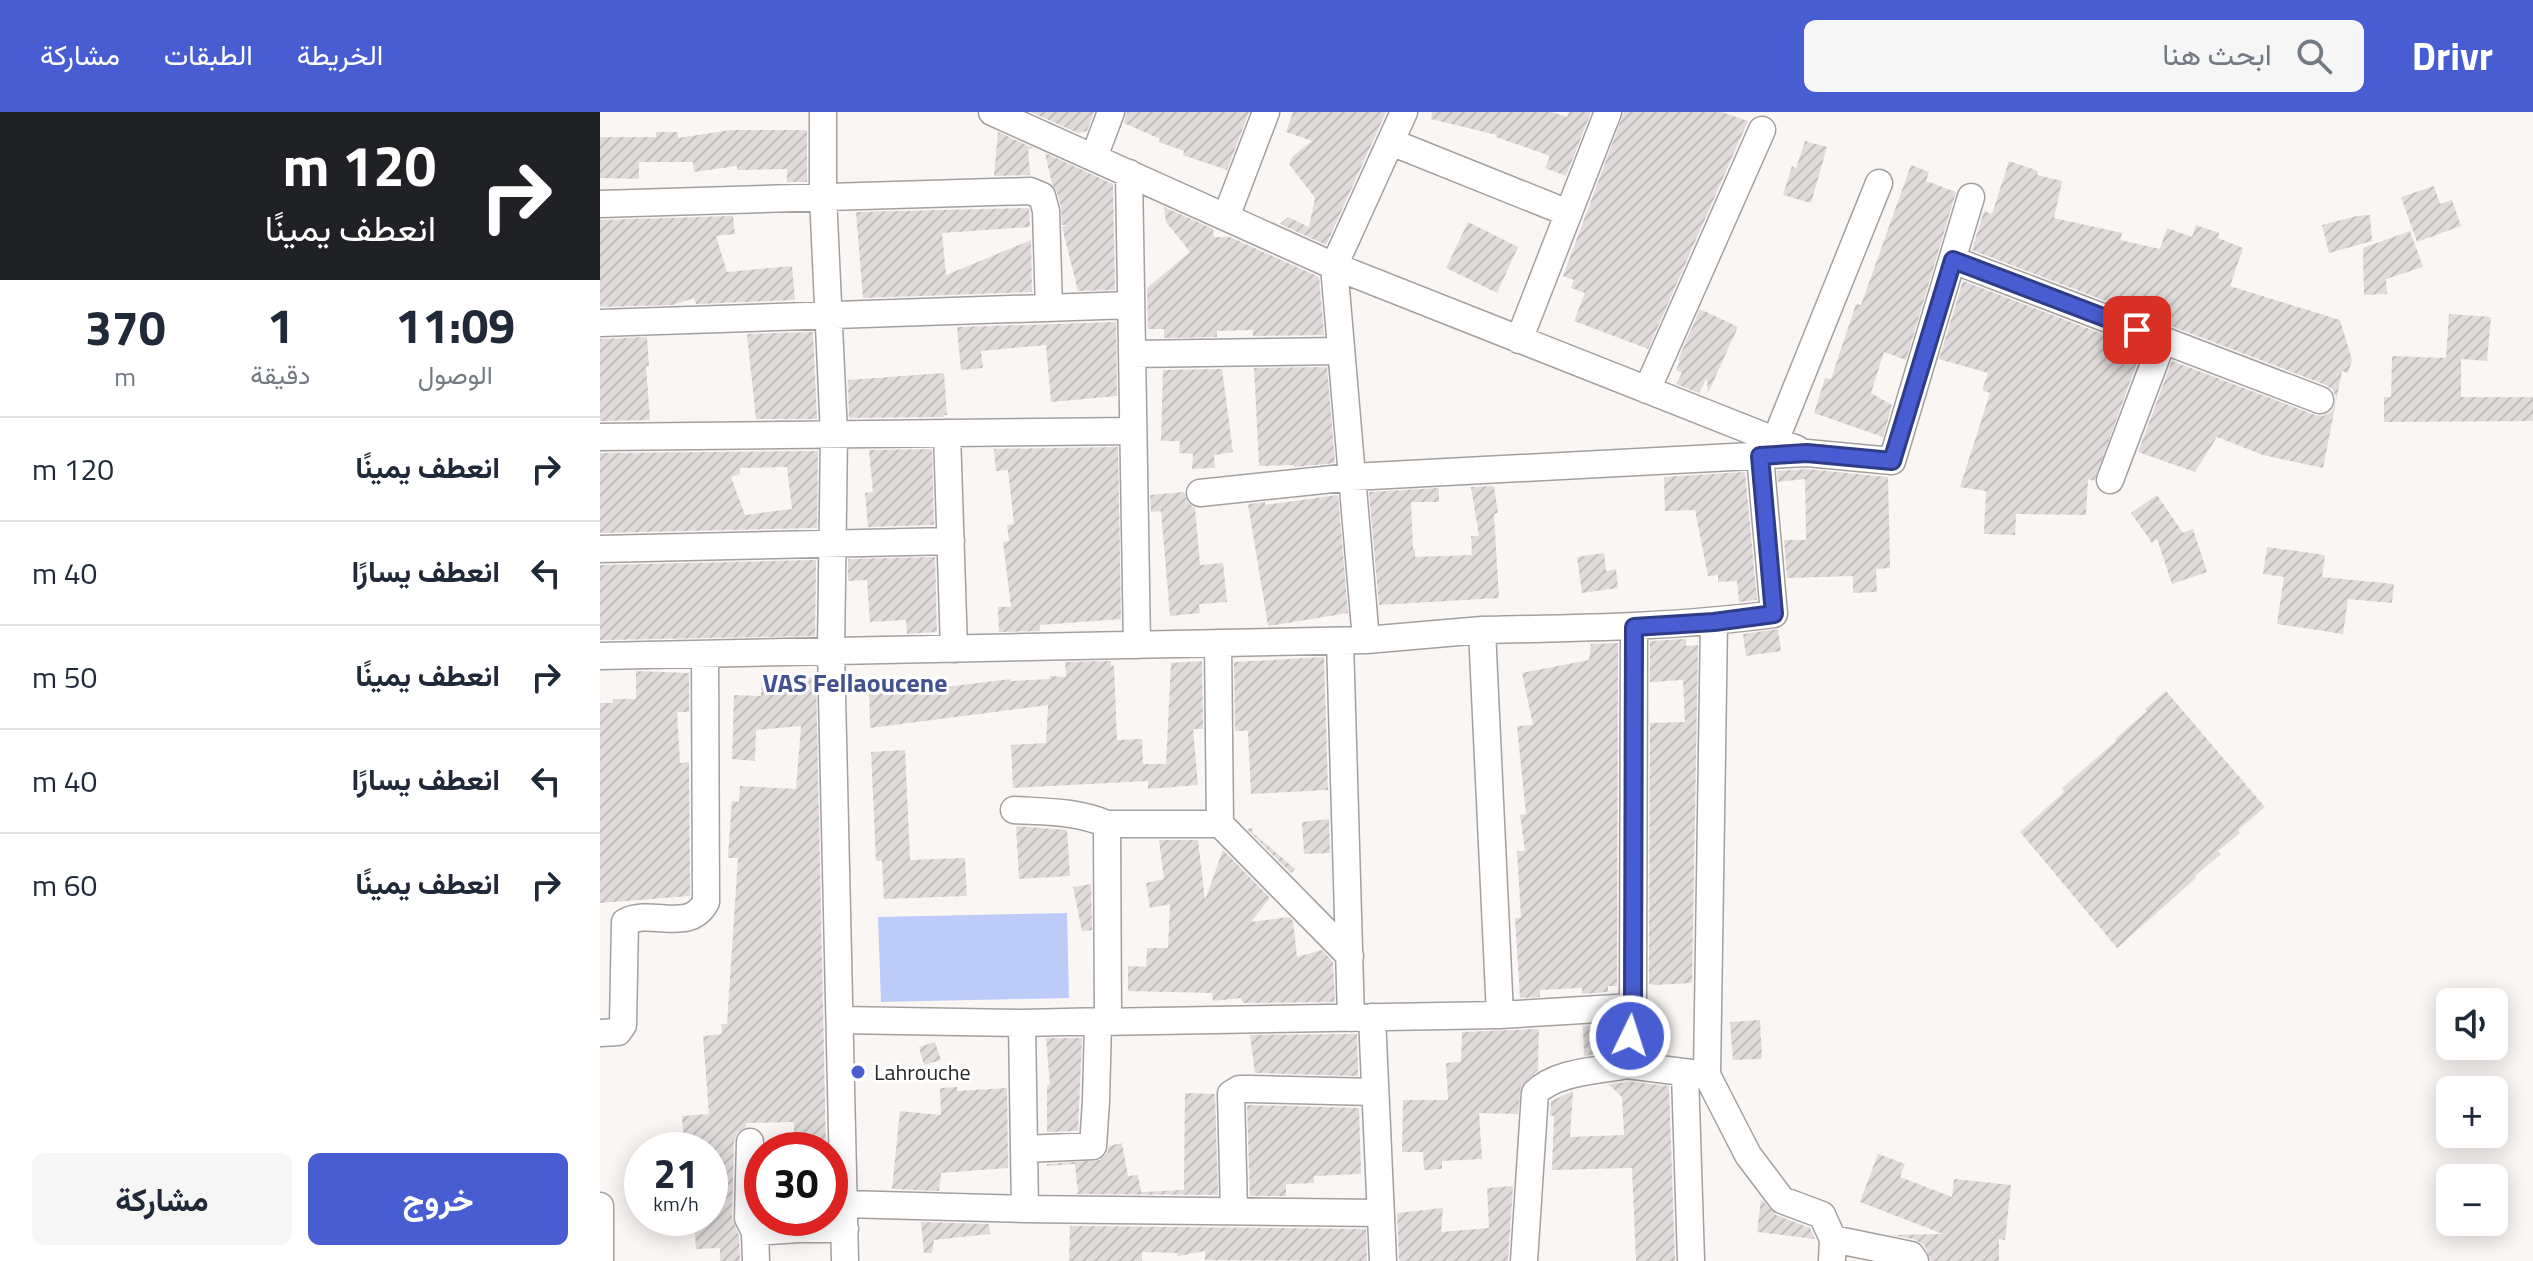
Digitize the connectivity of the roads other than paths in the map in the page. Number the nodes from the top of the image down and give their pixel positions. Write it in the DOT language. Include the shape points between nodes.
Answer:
graph roads {
  1 [pos="823,112"];
  2 [pos="992,112"];
  3 [pos="1111,112"];
  4 [pos="1266,112"];
  5 [pos="1404,112"];
  6 [pos="1608,112"];
  7 [pos="1762,130"];
  8 [pos="1391,142"];
  9 [pos="1094,157"];
  10 [pos="1129,173"];
  11 [pos="1879,183"];
  12 [pos="823,196"];
  13 [pos="1971,197"];
  14 [pos="600,204"];
  15 [pos="1568,213"];
  16 [pos="1226,217"];
  17 [pos="1953,260"];
  18 [pos="1334,266"];
  19 [pos="1131,305"];
  20 [pos="1049,308"];
  21 [pos="828,314"];
  22 [pos="600,323"];
  23 [pos="1519,340"];
  24 [pos="2163,340"];
  25 [pos="1341,351"];
  26 [pos="1132,354"];
  27 [pos="1647,390"];
  28 [pos="2320,400"];
  29 [pos="1133,431"];
  30 [pos="947,433"];
  31 [pos="834,434"];
  32 [pos="600,437"];
  33 [pos="1768,448"];
  34 [pos="1352,477"];
  35 [pos="2110,480"];
  36 [pos="1200,493"];
  37 [pos="951,541"];
  38 [pos="833,542"];
  39 [pos="600,549"];
  40 [pos="1714,622"];
  41 [pos="1634,627"];
  42 [pos="1482,630"];
  43 [pos="1353,640"];
  44 [pos="1218,643"];
  45 [pos="1137,645"];
  46 [pos="954,649"];
  47 [pos="831,651"];
  48 [pos="705,654"];
  49 [pos="600,656"];
  50 [pos="1014,810"];
  51 [pos="1107,824"];
  52 [pos="1220,824"];
  53 [pos="1350,956"];
  54 [pos="1633,1007"];
  55 [pos="1500,1015"];
  56 [pos="1362,1018"];
  57 [pos="840,1020"];
  58 [pos="1098,1022"];
  59 [pos="1022,1023"];
  60 [pos="600,1033"];
  61 [pos="1627,1065"];
  62 [pos="1696,1074"];
  63 [pos="1374,1092"];
  64 [pos="842,1132"];
  65 [pos="1024,1149"];
  66 [pos="600,1206"];
  67 [pos="1025,1209"];
  68 [pos="1234,1211"];
  69 [pos="1380,1213"];
  70 [pos="848,1217"];
  71 [pos="755,1236"];
  72 [pos="844,1236"];
  73 [pos="1832,1250"];
  74 [pos="600,1261"];
  75 [pos="756,1261"];
  76 [pos="845,1261"];
  77 [pos="1383,1261"];
  78 [pos="1524,1261"];
  79 [pos="1691,1261"];
  80 [pos="1915,1261"];
  1 -- 12 [label="street"];
  2 -- 9 [label="street"];
  3 -- 9 [label="street"];
  4 -- 16 [label="street"];
  5 -- 8 [label="street"];
  6 -- 15 [label="street"];
  7 -- 27 [label="street"];
  8 -- 15 [label="street"];
  8 -- 18 [label="street"];
  9 -- 10 [label="street"];
  10 -- 16 [label="street"];
  10 -- 19 [label="street"];
  11 -- 33 [label="street"];
  12 -- 14 [label="street"];
  12 -- 20 [label="street" via="1030,191 1042,196"];
  12 -- 21 [label="street"];
  13 -- 17 [label="street"];
  15 -- 23 [label="street"];
  16 -- 18 [label="street"];
  17 -- 24 [label="street"];
  17 -- 33 [label="street" via="1892,461"];
  18 -- 23 [label="street"];
  18 -- 25 [label="street"];
  19 -- 20 [label="street"];
  19 -- 26 [label="street"];
  20 -- 21 [label="street"];
  21 -- 22 [label="street"];
  21 -- 31 [label="street"];
  23 -- 27 [label="street"];
  24 -- 28 [label="street"];
  24 -- 35 [label="street"];
  25 -- 26 [label="street"];
  25 -- 34 [label="street"];
  26 -- 29 [label="street"];
  27 -- 33 [label="street"];
  29 -- 30 [label="street"];
  29 -- 45 [label="street"];
  30 -- 31 [label="street"];
  30 -- 37 [label="street"];
  31 -- 32 [label="street"];
  31 -- 38 [label="street"];
  33 -- 34 [label="street"];
  33 -- 40 [label="street" via="1774,614"];
  34 -- 36 [label="street"];
  34 -- 43 [label="street"];
  37 -- 38 [label="street"];
  37 -- 46 [label="street"];
  38 -- 39 [label="street"];
  38 -- 47 [label="street"];
  40 -- 41 [label="street"];
  40 -- 62 [label="street"];
  41 -- 42 [label="street"];
  41 -- 54 [label="street"];
  42 -- 43 [label="street"];
  42 -- 55 [label="street"];
  43 -- 44 [label="street"];
  43 -- 53 [label="street"];
  44 -- 45 [label="street"];
  44 -- 52 [label="street"];
  45 -- 46 [label="street"];
  46 -- 47 [label="street"];
  47 -- 48 [label="street"];
  47 -- 57 [label="street"];
  48 -- 49 [label="street"];
  48 -- 60 [label="street" via="706,902 688,919 634,917 625,922 623,1025 618,1032"];
  50 -- 51 [label="street" via="1089,816"];
  51 -- 52 [label="street"];
  51 -- 58 [label="street" via="1108,1021"];
  52 -- 53 [label="street"];
  53 -- 56 [label="street"];
  54 -- 55 [label="street"];
  54 -- 61 [label="street"];
  55 -- 56 [label="street"];
  56 -- 58 [label="street"];
  56 -- 63 [label="street"];
  57 -- 59 [label="street"];
  57 -- 64 [label="street"];
  58 -- 59 [label="street"];
  58 -- 65 [label="street" via="1093,1146"];
  59 -- 65 [label="street"];
  61 -- 62 [label="street"];
  61 -- 78 [label="street" via="1564,1077 1535,1093"];
  62 -- 73 [label="street" via="1782,1200 1822,1215"];
  62 -- 79 [label="street"];
  63 -- 68 [label="street" via="1239,1089 1231,1094"];
  63 -- 69 [label="street"];
  65 -- 67 [label="street"];
  66 -- 74 [label="street"];
  67 -- 68 [label="street"];
  67 -- 70 [label="street"];
  68 -- 69 [label="street"];
  69 -- 77 [label="street"];
  71 -- 75 [label="street"];
  72 -- 76 [label="street"];
  73 -- 80 [label="street" via="1911,1255"];
}
